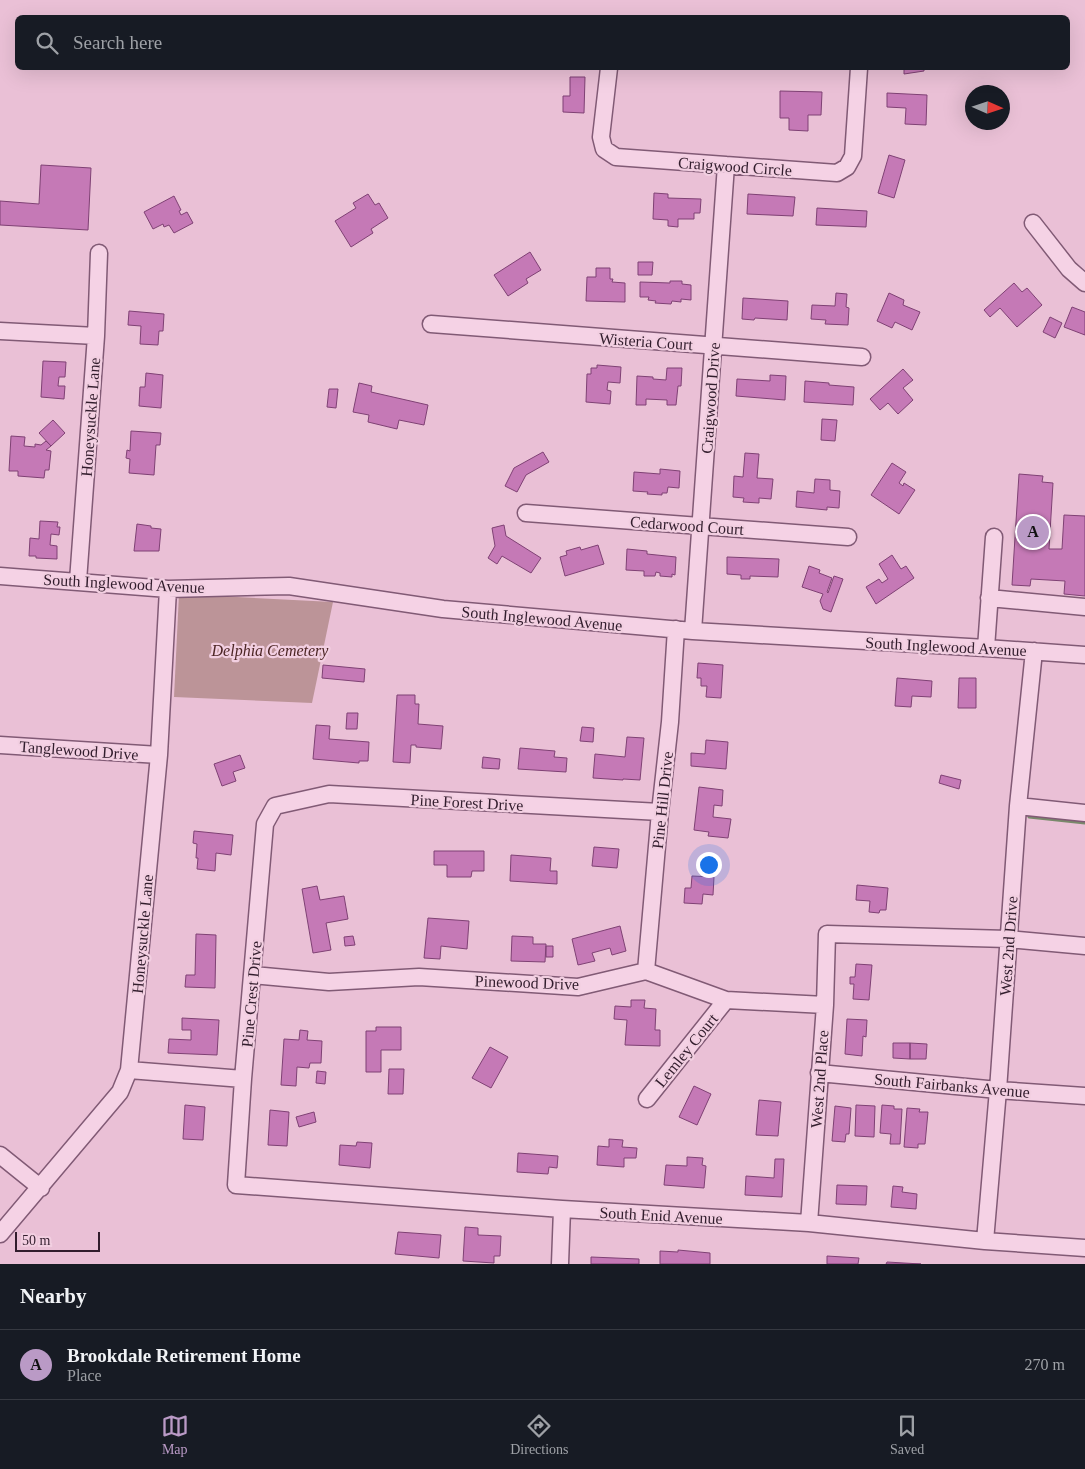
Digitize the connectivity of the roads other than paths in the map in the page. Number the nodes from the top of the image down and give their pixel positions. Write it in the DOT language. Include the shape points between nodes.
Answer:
graph roads {
  1 [pos="609,70"];
  2 [pos="859,70"];
  3 [pos="726,165"];
  4 [pos="1033,223"];
  5 [pos="99,253"];
  6 [pos="1085,283"];
  7 [pos="430,324"];
  8 [pos="0,331"];
  9 [pos="96,336"];
  10 [pos="713,346"];
  11 [pos="862,356"];
  12 [pos="526,513"];
  13 [pos="701,526"];
  14 [pos="848,537"];
  15 [pos="994,537"];
  16 [pos="0,576"];
  17 [pos="78,581"];
  18 [pos="168,589"];
  19 [pos="989,598"];
  20 [pos="1085,607"];
  21 [pos="676,629"];
  22 [pos="693,631"];
  23 [pos="986,648"];
  24 [pos="1034,651"];
  25 [pos="1085,655"];
  26 [pos="0,745"];
  27 [pos="159,755"];
  28 [pos="275,806"];
  29 [pos="1018,806"];
  30 [pos="660,812"];
  31 [pos="1085,813"];
  32 [pos="1008,940"];
  33 [pos="1085,946"];
  34 [pos="646,970"];
  35 [pos="253,975"];
  36 [pos="726,1000"];
  37 [pos="825,1005"];
  38 [pos="130,1070"];
  39 [pos="819,1073"];
  40 [pos="243,1079"];
  41 [pos="998,1090"];
  42 [pos="1085,1096"];
  43 [pos="647,1099"];
  44 [pos="0,1155"];
  45 [pos="236,1185"];
  46 [pos="41,1188"];
  47 [pos="562,1209"];
  48 [pos="809,1223"];
  49 [pos="0,1234"];
  50 [pos="985,1241"];
  51 [pos="1085,1248"];
  52 [pos="560,1264"];
  1 -- 3 [label="street, Craigwood Circle" via="601,137 604,149 616,157"];
  2 -- 3 [label="street, Craigwood Circle" via="852,156 847,168 837,173"];
  3 -- 10 [label="street, Craigwood Drive"];
  4 -- 6 [label="street" via="1069,269"];
  5 -- 9 [label="street, Honeysuckle Lane"];
  7 -- 10 [label="street, Wisteria Court"];
  8 -- 9 [label="street"];
  9 -- 17 [label="street, Honeysuckle Lane"];
  10 -- 11 [label="street, Wisteria Court"];
  10 -- 13 [label="street, Craigwood Drive"];
  12 -- 13 [label="street, Cedarwood Court"];
  13 -- 14 [label="street, Cedarwood Court"];
  13 -- 22 [label="street, Craigwood Drive"];
  15 -- 19 [label="street"];
  16 -- 17 [label="street, South Inglewood Avenue"];
  17 -- 18 [label="street, South Inglewood Avenue"];
  18 -- 21 [label="street, South Inglewood Avenue" via="289,586 443,610"];
  18 -- 27 [label="street, Honeysuckle Lane"];
  19 -- 20 [label="street"];
  19 -- 23 [label="street"];
  21 -- 22 [label="street, South Inglewood Avenue"];
  21 -- 30 [label="street, Pine Hill Drive"];
  22 -- 23 [label="street, South Inglewood Avenue"];
  23 -- 24 [label="street, South Inglewood Avenue"];
  24 -- 25 [label="street, South Inglewood Avenue"];
  24 -- 29 [label="street, West 2nd Drive"];
  26 -- 27 [label="street, Tanglewood Drive"];
  27 -- 38 [label="street, Honeysuckle Lane"];
  28 -- 30 [label="street, Pine Forest Drive" via="329,794"];
  28 -- 35 [label="street, Pine Crest Drive" via="265,824"];
  29 -- 31 [label="street"];
  29 -- 32 [label="street, West 2nd Drive"];
  30 -- 34 [label="street, Pine Hill Drive"];
  32 -- 33 [label="street"];
  32 -- 37 [label="street, West 2nd Place" via="827,934"];
  32 -- 41 [label="street, West 2nd Drive"];
  34 -- 35 [label="street, Pinewood Drive" via="578,987 419,977 329,982"];
  34 -- 36 [label="street"];
  35 -- 40 [label="street, Pine Crest Drive"];
  36 -- 37 [label="street"];
  36 -- 43 [label="street, Lemley Court"];
  37 -- 39 [label="street, West 2nd Place"];
  38 -- 40 [label="street"];
  38 -- 46 [label="street, Honeysuckle Lane" via="120,1092"];
  39 -- 41 [label="street, South Fairbanks Avenue"];
  39 -- 48 [label="street, West 2nd Place"];
  40 -- 45 [label="street, Pine Crest Drive"];
  41 -- 42 [label="street, South Fairbanks Avenue"];
  41 -- 50 [label="street, West 2nd Drive"];
  44 -- 46 [label="street"];
  45 -- 47 [label="street, South Enid Avenue"];
  46 -- 49 [label="street, Honeysuckle Lane"];
  47 -- 48 [label="street, South Enid Avenue"];
  47 -- 52 [label="street"];
  48 -- 50 [label="street, South Enid Avenue"];
  50 -- 51 [label="street, South Enid Avenue"];
}
